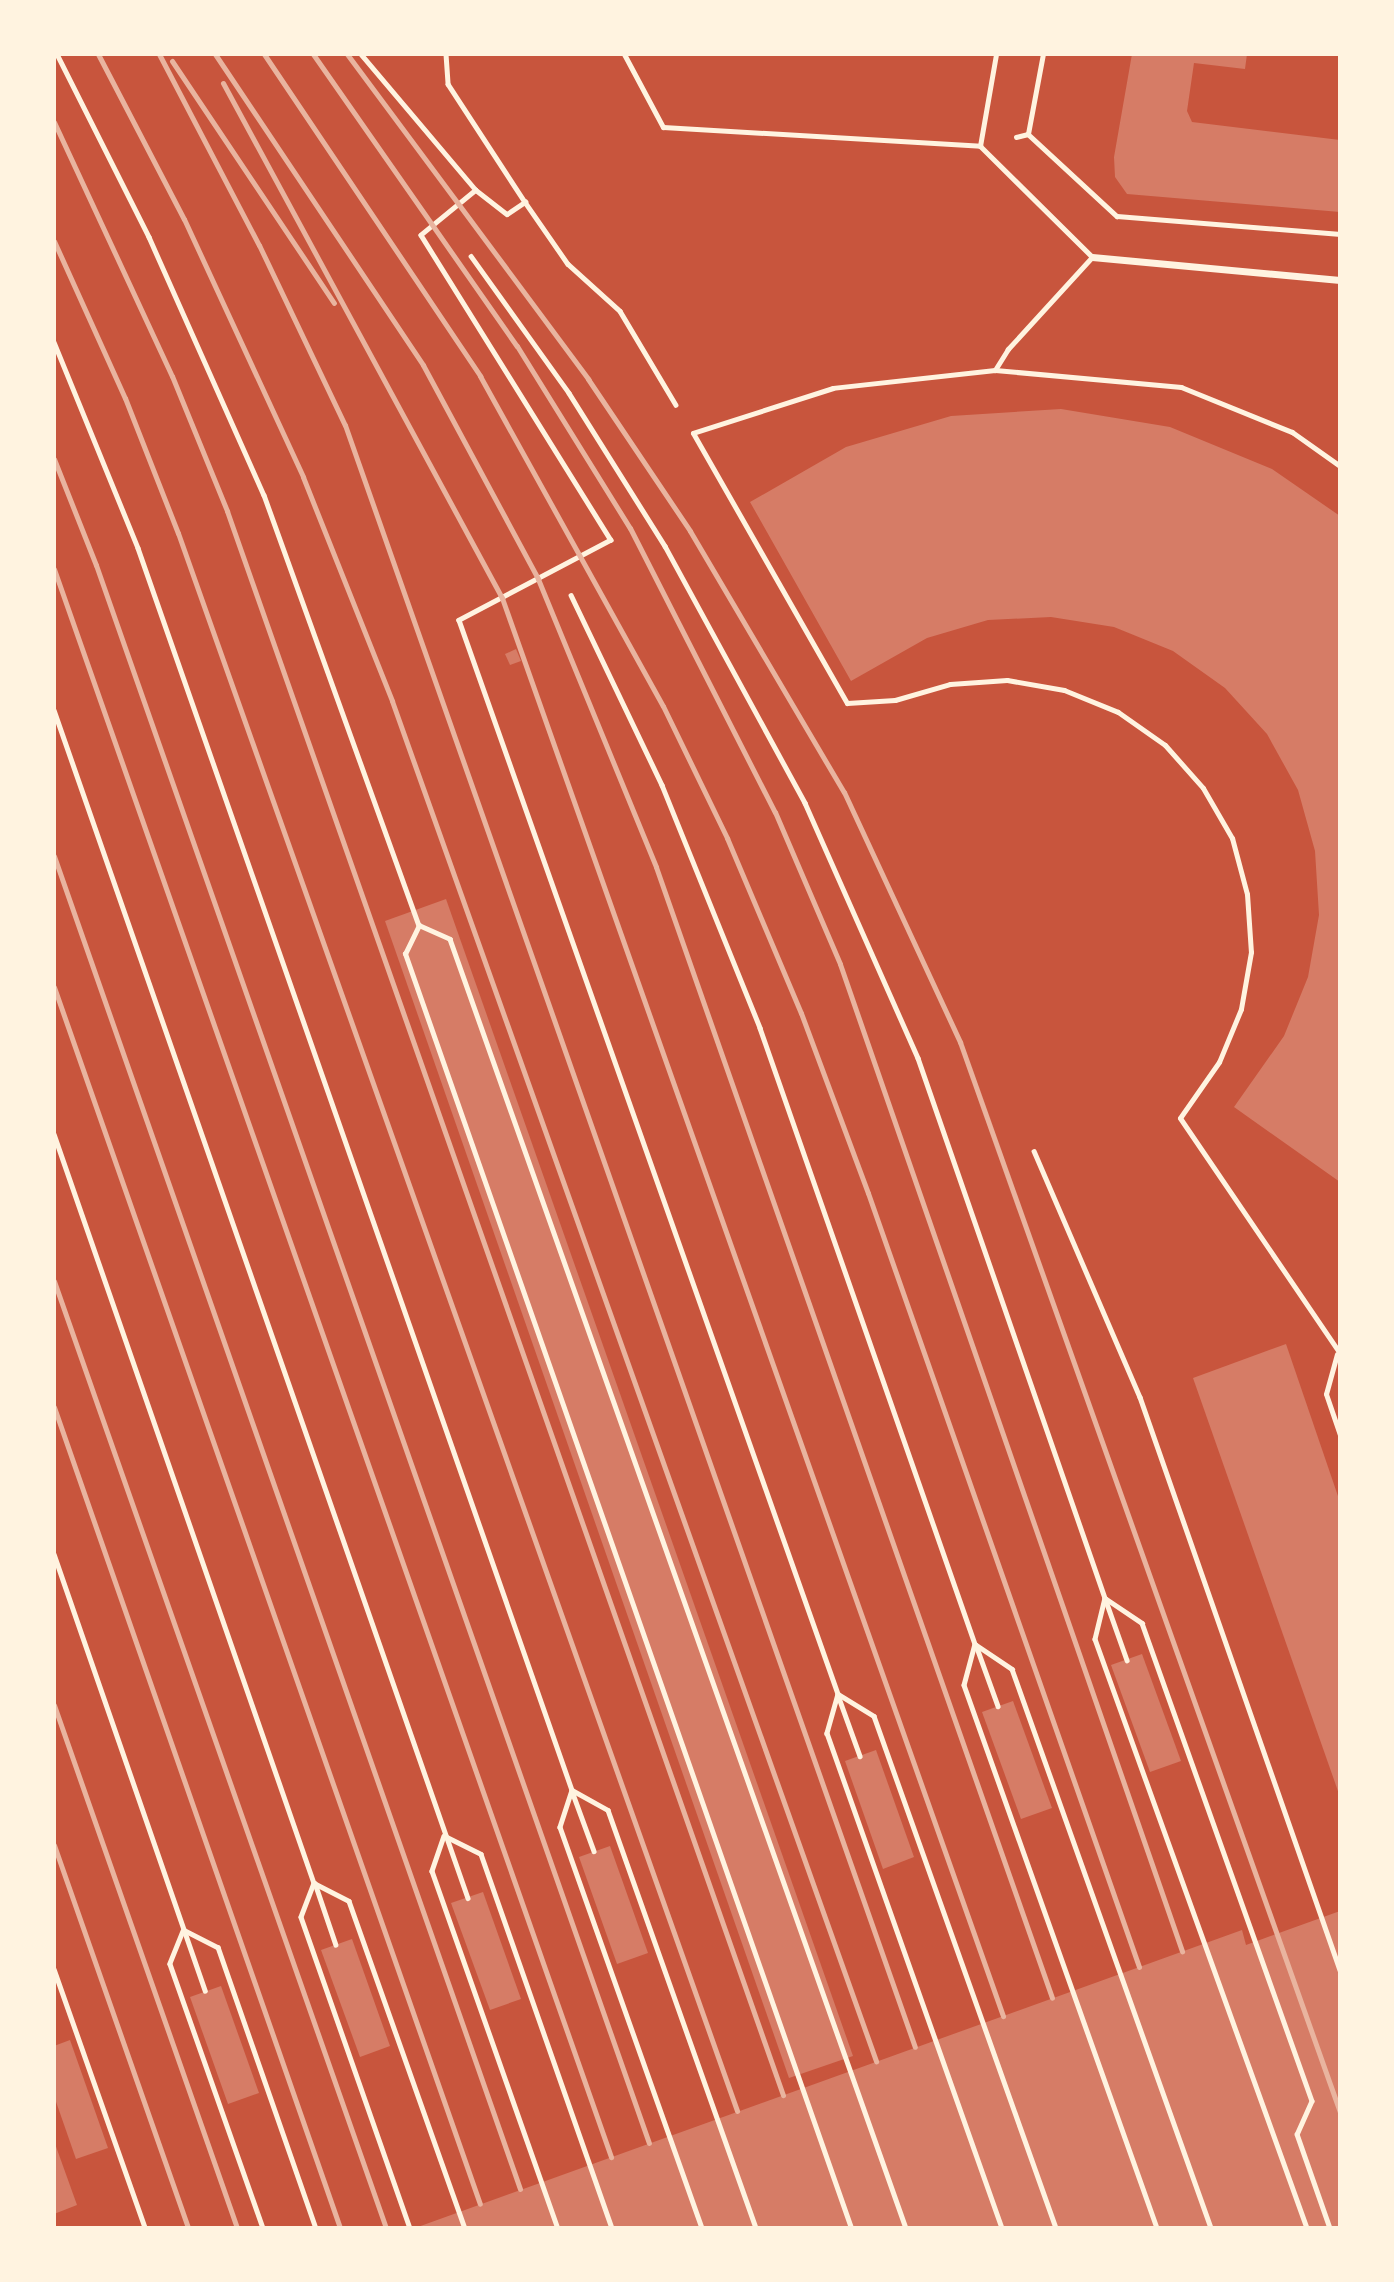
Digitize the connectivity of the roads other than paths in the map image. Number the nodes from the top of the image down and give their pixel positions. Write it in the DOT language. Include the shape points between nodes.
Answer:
graph roads {
  1 [pos="624,54"];
  2 [pos="996,54"];
  3 [pos="979,146"];
  4 [pos="1092,257"];
  5 [pos="1340,280"];
  6 [pos="995,370"];
  7 [pos="1340,466"];
  8 [pos="1338,1354"];
  9 [pos="1340,1435"];
  1 -- 3 [label="lane" via="663,127"];
  2 -- 3 [label="lane"];
  3 -- 4 [label="lane"];
  4 -- 5 [label="street"];
  4 -- 6 [label="lane" via="1008,349"];
  6 -- 7 [label="lane" via="1181,387 1292,432"];
  6 -- 8 [label="lane" via="833,387 693,433 847,703 895,701 950,684 1007,680 1064,690 1118,712 1165,745 1203,788 1232,838 1247,894 1251,951 1241,1009 1219,1062 1180,1118"];
  8 -- 9 [label="lane" via="1326,1394"];
}
